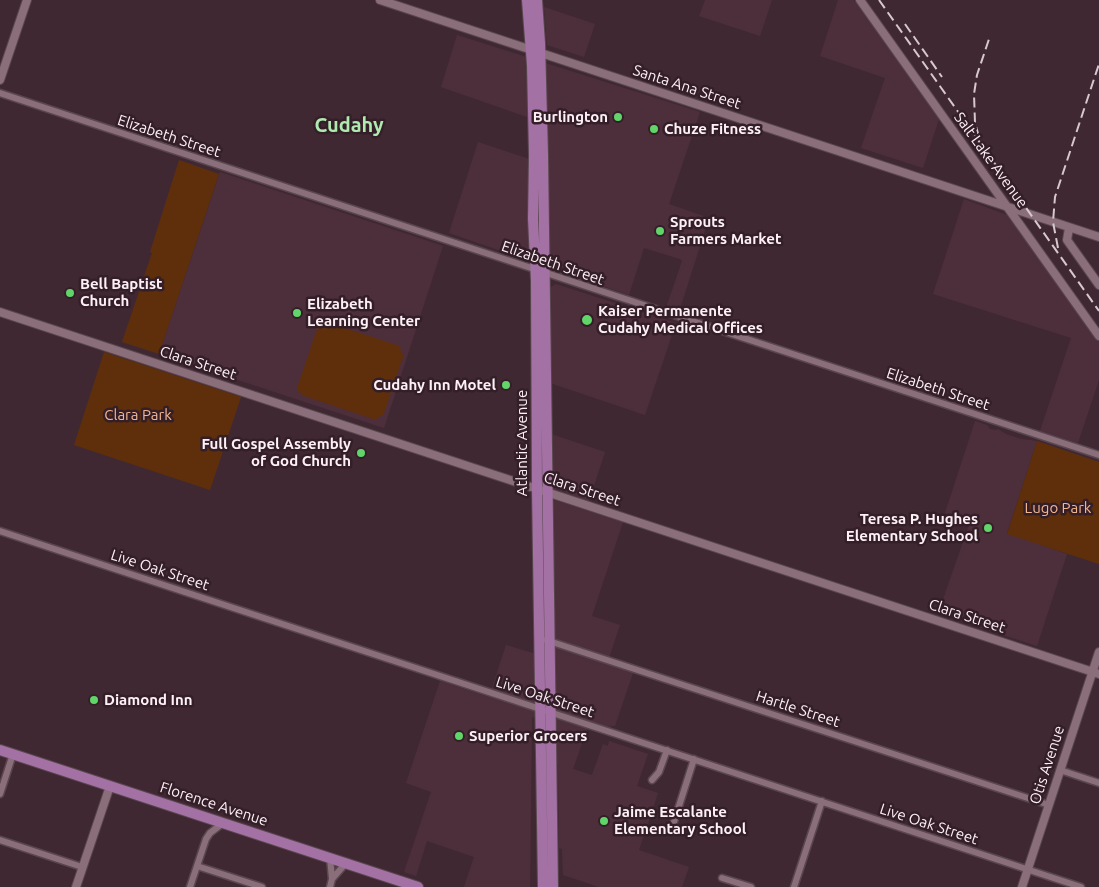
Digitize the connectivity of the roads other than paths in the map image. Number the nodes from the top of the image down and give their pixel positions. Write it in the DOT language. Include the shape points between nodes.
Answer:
graph roads {
  1 [pos="27,0"];
  2 [pos="380,0"];
  3 [pos="527,0"];
  4 [pos="537,0"];
  5 [pos="860,0"];
  6 [pos="535,51"];
  7 [pos="0,80"];
  8 [pos="0,93"];
  9 [pos="1009,208"];
  10 [pos="1069,228"];
  11 [pos="1099,238"];
  12 [pos="540,271"];
  13 [pos="1099,285"];
  14 [pos="0,312"];
  15 [pos="1099,336"];
  16 [pos="1099,455"];
  17 [pos="537,489"];
  18 [pos="548,492"];
  19 [pos="0,531"];
  20 [pos="544,640"];
  21 [pos="1099,652"];
  22 [pos="1096,673"];
  23 [pos="545,710"];
  24 [pos="0,750"];
  25 [pos="667,750"];
  26 [pos="13,754"];
  27 [pos="694,759"];
  28 [pos="1060,770"];
  29 [pos="652,780"];
  30 [pos="1099,783"];
  31 [pos="110,786"];
  32 [pos="0,794"];
  33 [pos="822,801"];
  34 [pos="1049,805"];
  35 [pos="223,823"];
  36 [pos="672,828"];
  37 [pos="0,840"];
  38 [pos="330,858"];
  39 [pos="346,863"];
  40 [pos="197,866"];
  41 [pos="82,867"];
  42 [pos="1028,869"];
  43 [pos="722,878"];
  44 [pos="332,879"];
  45 [pos="76,887"];
  46 [pos="190,887"];
  47 [pos="260,887"];
  48 [pos="330,887"];
  49 [pos="418,887"];
  50 [pos="543,887"];
  51 [pos="553,887"];
  52 [pos="751,887"];
  53 [pos="794,887"];
  54 [pos="1022,887"];
  55 [pos="1081,887"];
  1 -- 7 [label="street"];
  2 -- 6 [label="street, Santa Ana Street"];
  3 -- 6 [label="main road, Atlantic Avenue"];
  4 -- 6 [label="main road, Atlantic Avenue"];
  5 -- 9 [label="street, Salt Lake Avenue"];
  6 -- 9 [label="street, Santa Ana Street"];
  6 -- 12 [label="main road, Atlantic Avenue" via="533,219"];
  8 -- 12 [label="street, Elizabeth Street"];
  9 -- 10 [label="street, Santa Ana Street"];
  9 -- 15 [label="street, Salt Lake Avenue"];
  10 -- 11 [label="street, Santa Ana Street"];
  10 -- 13 [label="street" via="1067,240"];
  12 -- 16 [label="street, Elizabeth Street"];
  12 -- 17 [label="main road, Atlantic Avenue"];
  12 -- 18 [label="main road, Atlantic Avenue"];
  14 -- 17 [label="street, Clara Street"];
  17 -- 18 [label="street, Clara Street"];
  17 -- 20 [label="main road, Atlantic Avenue"];
  18 -- 20 [label="main road, Atlantic Avenue"];
  18 -- 22 [label="street, Clara Street"];
  19 -- 23 [label="street, Live Oak Street"];
  20 -- 23 [label="main road, Atlantic Avenue"];
  20 -- 34 [label="street, Hartle Street"];
  21 -- 22 [label="street, Otis Avenue"];
  22 -- 28 [label="street, Otis Avenue"];
  23 -- 25 [label="street, Live Oak Street"];
  23 -- 50 [label="main road, Atlantic Avenue"];
  23 -- 51 [label="main road, Atlantic Avenue"];
  24 -- 26 [label="main road, Florence Avenue"];
  25 -- 27 [label="street, Live Oak Street"];
  25 -- 29 [label="street" via="660,772"];
  26 -- 31 [label="main road, Florence Avenue"];
  26 -- 32 [label="street"];
  27 -- 33 [label="street, Live Oak Street"];
  27 -- 36 [label="street"];
  28 -- 30 [label="street"];
  28 -- 34 [label="street, Otis Avenue"];
  31 -- 35 [label="main road, Florence Avenue"];
  31 -- 41 [label="street"];
  33 -- 42 [label="street, Live Oak Street"];
  33 -- 53 [label="street"];
  34 -- 42 [label="street, Otis Avenue"];
  35 -- 38 [label="main road, Florence Avenue"];
  35 -- 40 [label="street" via="206,839"];
  37 -- 41 [label="street"];
  38 -- 39 [label="main road, Florence Avenue"];
  38 -- 44 [label="street"];
  39 -- 44 [label="street"];
  39 -- 49 [label="main road, Florence Avenue"];
  40 -- 46 [label="street"];
  40 -- 47 [label="street"];
  41 -- 45 [label="street"];
  42 -- 54 [label="street, Otis Avenue"];
  42 -- 55 [label="street, Live Oak Street"];
  43 -- 52 [label="street"];
  44 -- 48 [label="street"];
}
